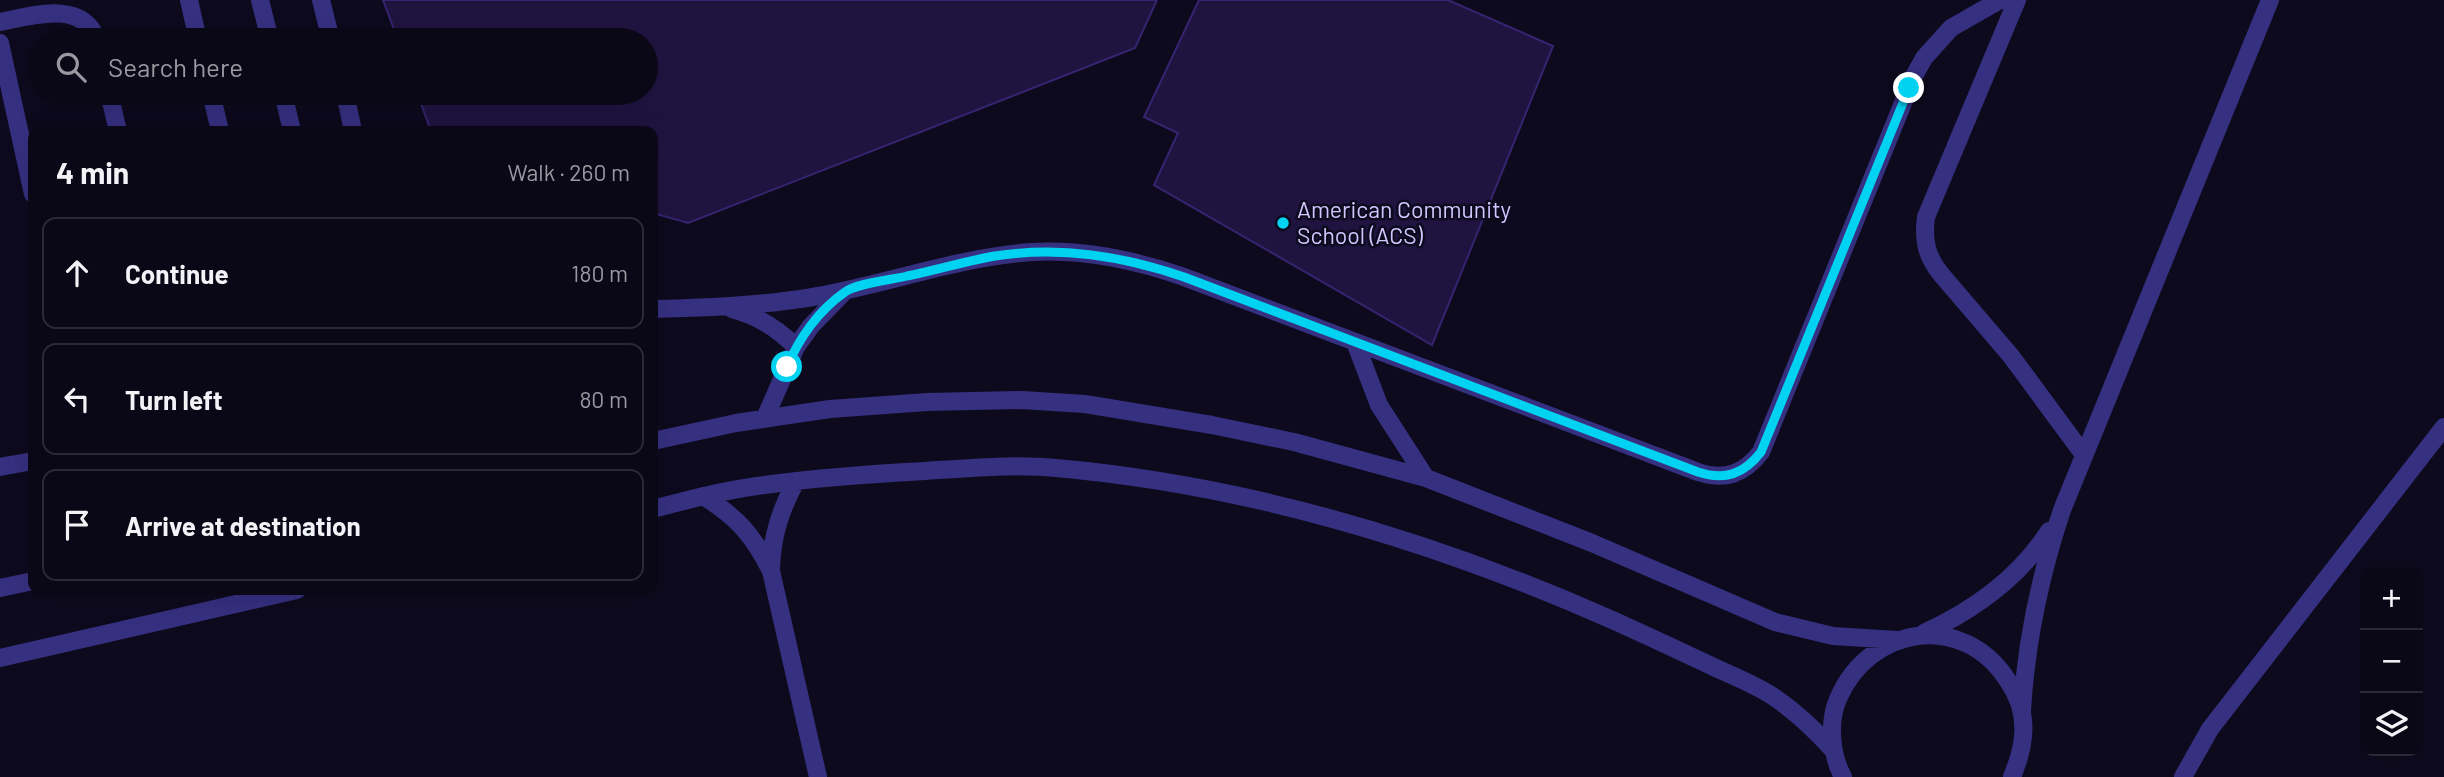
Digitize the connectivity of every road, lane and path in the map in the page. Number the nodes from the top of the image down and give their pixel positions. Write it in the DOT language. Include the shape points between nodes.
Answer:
graph roads {
  1 [pos="189,0"];
  2 [pos="260,0"];
  3 [pos="321,0"];
  4 [pos="2000,0"];
  5 [pos="2017,0"];
  6 [pos="2270,0"];
  7 [pos="0,22"];
  8 [pos="92,28"];
  9 [pos="195,28"];
  10 [pos="267,28"];
  11 [pos="328,28"];
  12 [pos="0,43"];
  13 [pos="112,105"];
  14 [pos="214,105"];
  15 [pos="286,105"];
  16 [pos="348,105"];
  17 [pos="117,126"];
  18 [pos="219,126"];
  19 [pos="291,126"];
  20 [pos="352,126"];
  21 [pos="28,171"];
  22 [pos="847,290"];
  23 [pos="725,307"];
  24 [pos="658,309"];
  25 [pos="1355,342"];
  26 [pos="796,347"];
  27 [pos="765,418"];
  28 [pos="2444,427"];
  29 [pos="658,440"];
  30 [pos="2084,455"];
  31 [pos="28,462"];
  32 [pos="0,467"];
  33 [pos="1426,478"];
  34 [pos="796,481"];
  35 [pos="703,496"];
  36 [pos="658,508"];
  37 [pos="2062,510"];
  38 [pos="771,571"];
  39 [pos="28,582"];
  40 [pos="0,588"];
  41 [pos="275,595"];
  42 [pos="1919,635"];
  43 [pos="1897,640"];
  44 [pos="0,658"];
  45 [pos="2022,711"];
  46 [pos="1834,751"];
  47 [pos="1841,776"];
  48 [pos="818,777"];
  49 [pos="2012,777"];
  50 [pos="2183,777"];
  1 -- 9 [label="street"];
  2 -- 10 [label="street"];
  3 -- 11 [label="street"];
  4 -- 25 [label="street" via="1951,28 1914,75 1761,452 1740,472 1712,477"];
  5 -- 30 [label="street" via="1926,217 1926,247 1940,273 2011,356"];
  6 -- 30 [label="street"];
  7 -- 8 [label="street" via="67,11"];
  12 -- 21 [label="street"];
  13 -- 17 [label="street"];
  14 -- 18 [label="street"];
  15 -- 19 [label="street"];
  16 -- 20 [label="street"];
  22 -- 23 [label="street"];
  22 -- 25 [label="street" via="994,257 1071,252 1148,265"];
  22 -- 26 [label="street"];
  23 -- 24 [label="street"];
  23 -- 26 [label="street" via="764,321"];
  25 -- 33 [label="street" via="1379,405"];
  26 -- 27 [label="street"];
  27 -- 29 [label="street"];
  27 -- 33 [label="street" via="927,402 1085,404 1294,442"];
  28 -- 50 [label="street" via="2210,729"];
  30 -- 37 [label="street"];
  31 -- 32 [label="street"];
  33 -- 43 [label="street" via="1775,622 1832,636"];
  34 -- 35 [label="street"];
  34 -- 38 [label="street" via="777,523"];
  34 -- 46 [label="street" via="967,468 1053,467 1252,497 1405,540 1584,608 1773,696"];
  35 -- 36 [label="street"];
  35 -- 38 [label="street" via="740,523"];
  37 -- 42 [label="street" via="2041,543 1987,598"];
  37 -- 45 [label="street" via="2035,602"];
  38 -- 48 [label="street"];
  39 -- 40 [label="street"];
  41 -- 44 [label="street"];
  42 -- 43 [label="street"];
  42 -- 45 [label="street" via="1943,636 1985,654 2014,690"];
  43 -- 46 [label="street" via="1858,665 1844,684 1835,706"];
  45 -- 49 [label="street" via="2024,735"];
  46 -- 47 [label="street"];
}
